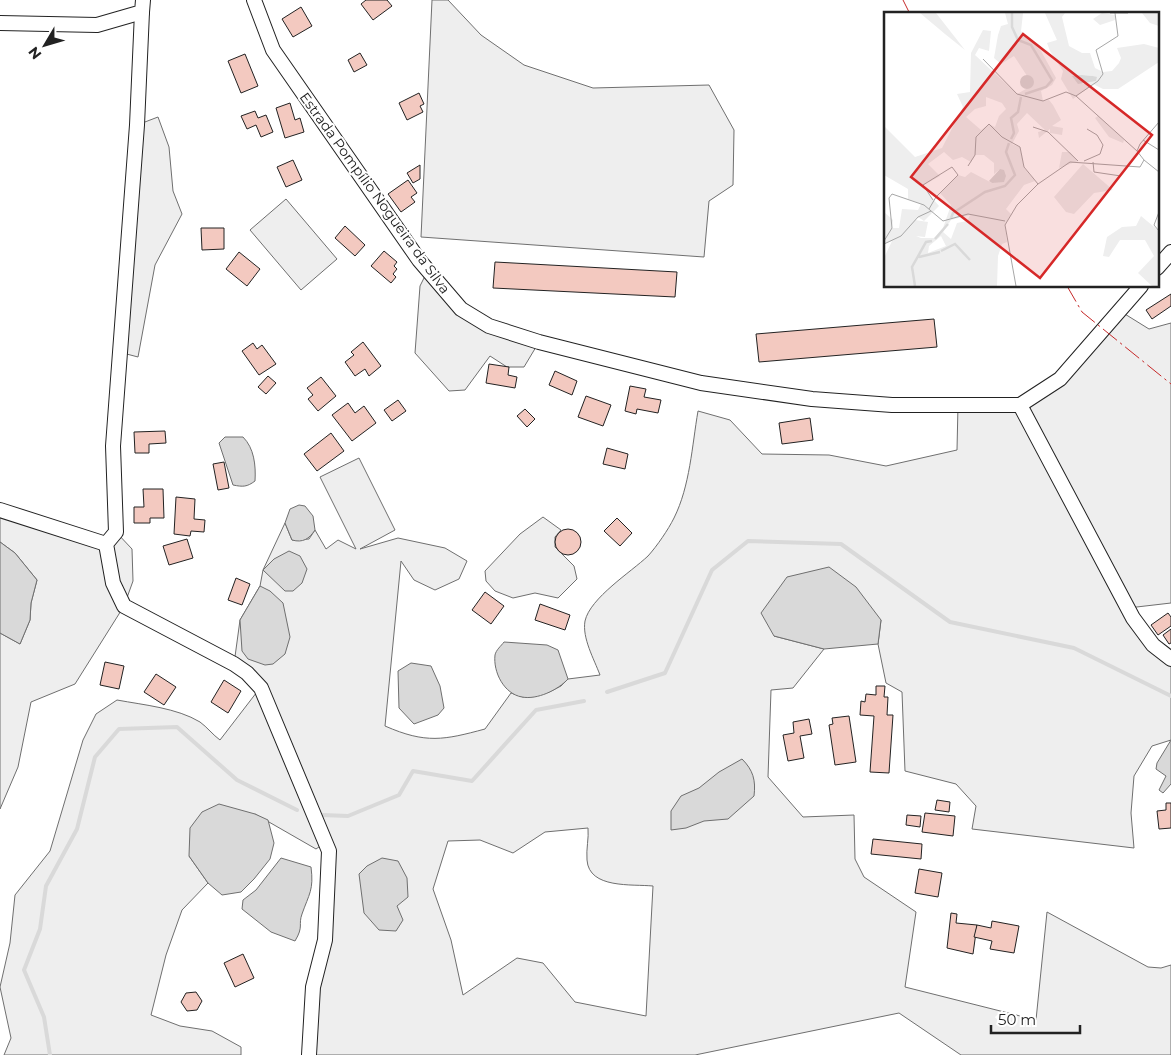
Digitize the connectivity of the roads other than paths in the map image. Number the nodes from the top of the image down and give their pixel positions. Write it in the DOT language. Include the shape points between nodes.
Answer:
graph roads {
  1 [pos="254,0"];
  2 [pos="142,6"];
  3 [pos="0,23"];
  4 [pos="1171,252"];
  5 [pos="1158,267"];
  6 [pos="1139,288"];
  7 [pos="1020,405"];
  8 [pos="0,510"];
  9 [pos="106,544"];
  10 [pos="1171,659"];
  11 [pos="309,1055"];
  1 -- 7 [label="street, Estrada Pompílio Nogueira da Silva" via="273,50 420,260 460,309 489,326 701,384 812,399 892,405"];
  2 -- 3 [label="street" via="96,25"];
  2 -- 9 [label="street" via="137,125 113,446 116,532"];
  4 -- 5 [label="street"];
  6 -- 7 [label="street" via="1060,379"];
  7 -- 10 [label="street" via="1133,618 1153,645"];
  8 -- 9 [label="street"];
  9 -- 11 [label="street" via="113,583 124,606 234,664 260,688 320,826 329,851 328,886 325,940 313,987"];
}
